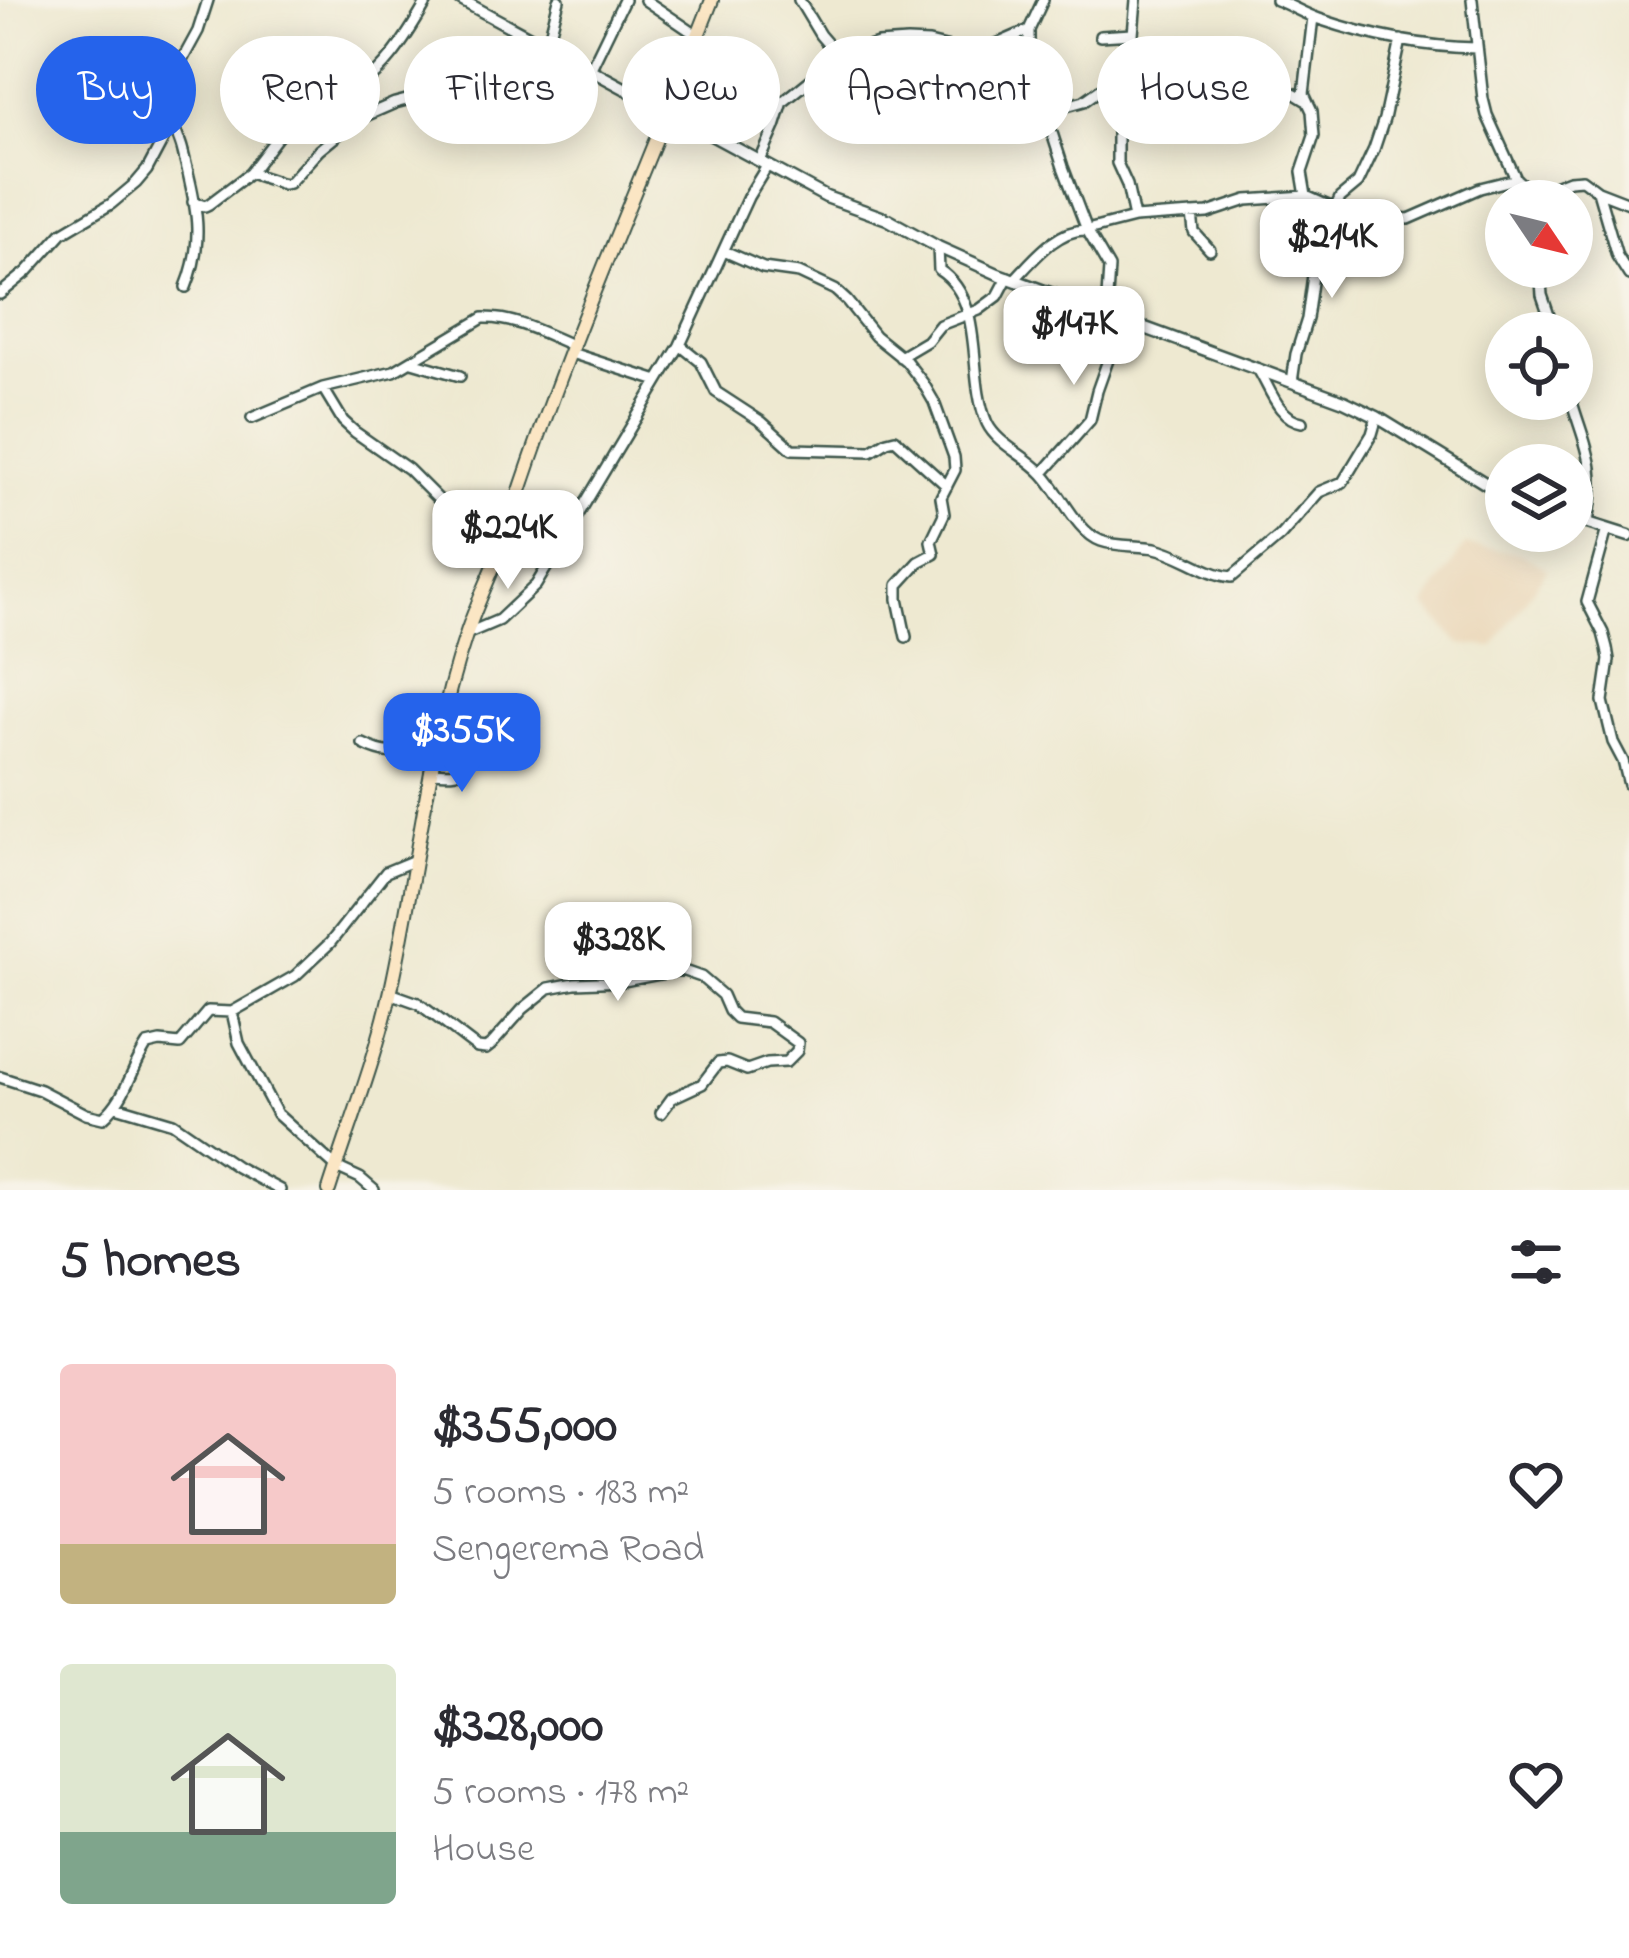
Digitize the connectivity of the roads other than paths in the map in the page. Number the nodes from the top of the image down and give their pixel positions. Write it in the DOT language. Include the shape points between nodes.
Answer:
graph roads {
  1 [pos="208,0"];
  2 [pos="428,0"];
  3 [pos="461,0"];
  4 [pos="559,0"];
  5 [pos="624,0"];
  6 [pos="645,0"];
  7 [pos="712,0"];
  8 [pos="799,0"];
  9 [pos="1043,0"];
  10 [pos="1136,0"];
  11 [pos="1276,0"];
  12 [pos="1472,0"];
  13 [pos="1313,17"];
  14 [pos="1029,30"];
  15 [pos="1133,34"];
  16 [pos="195,36"];
  17 [pos="528,36"];
  18 [pos="550,36"];
  19 [pos="698,36"];
  20 [pos="821,36"];
  21 [pos="1015,36"];
  22 [pos="1029,36"];
  23 [pos="1100,36"];
  24 [pos="1401,40"];
  25 [pos="1476,47"];
  26 [pos="598,54"];
  27 [pos="804,85"];
  28 [pos="1291,92"];
  29 [pos="404,100"];
  30 [pos="1305,100"];
  31 [pos="161,144"];
  32 [pos="181,144"];
  33 [pos="653,144"];
  34 [pos="729,144"];
  35 [pos="1056,144"];
  36 [pos="1117,144"];
  37 [pos="763,163"];
  38 [pos="250,173"];
  39 [pos="1516,179"];
  40 [pos="1593,187"];
  41 [pos="1598,190"];
  42 [pos="1306,196"];
  43 [pos="193,202"];
  44 [pos="1629,203"];
  45 [pos="1335,209"];
  46 [pos="1192,214"];
  47 [pos="1134,218"];
  48 [pos="1087,230"];
  49 [pos="938,247"];
  50 [pos="724,250"];
  51 [pos="1210,250"];
  52 [pos="1629,275"];
  53 [pos="1011,278"];
  54 [pos="186,287"];
  55 [pos="0,294"];
  56 [pos="968,316"];
  57 [pos="1116,316"];
  58 [pos="1130,324"];
  59 [pos="680,345"];
  60 [pos="573,350"];
  61 [pos="900,357"];
  62 [pos="412,362"];
  63 [pos="1256,367"];
  64 [pos="460,376"];
  65 [pos="658,381"];
  66 [pos="1292,382"];
  67 [pos="322,388"];
  68 [pos="1377,417"];
  69 [pos="252,418"];
  70 [pos="1302,422"];
  71 [pos="1043,473"];
  72 [pos="1485,483"];
  73 [pos="947,486"];
  74 [pos="1593,524"];
  75 [pos="1607,529"];
  76 [pos="505,536"];
  77 [pos="1629,536"];
  78 [pos="466,634"];
  79 [pos="906,637"];
  80 [pos="363,744"];
  81 [pos="435,748"];
  82 [pos="494,757"];
  83 [pos="430,772"];
  84 [pos="1629,785"];
  85 [pos="415,860"];
  86 [pos="390,993"];
  87 [pos="232,1012"];
  88 [pos="0,1076"];
  89 [pos="116,1106"];
  90 [pos="661,1113"];
  91 [pos="336,1167"];
  92 [pos="280,1190"];
  93 [pos="329,1190"];
  94 [pos="374,1190"];
  1 -- 16 [label="street"];
  2 -- 38 [label="street" via="366,83 301,106"];
  3 -- 17 [label="street"];
  4 -- 18 [label="street"];
  5 -- 26 [label="street"];
  6 -- 19 [label="street"];
  7 -- 19 [label="main road"];
  8 -- 20 [label="street"];
  9 -- 14 [label="street"];
  10 -- 15 [label="street"];
  11 -- 13 [label="street"];
  12 -- 25 [label="street"];
  13 -- 24 [label="street"];
  13 -- 30 [label="street"];
  14 -- 21 [label="street"];
  14 -- 22 [label="street"];
  15 -- 23 [label="street"];
  24 -- 25 [label="street"];
  24 -- 45 [label="street" via="1374,149"];
  25 -- 39 [label="street" via="1487,115"];
  27 -- 37 [label="street" via="783,102"];
  28 -- 30 [label="street"];
  29 -- 38 [label="street" via="356,121 289,183"];
  30 -- 42 [label="street" via="1314,136 1302,172"];
  31 -- 55 [label="street" via="136,184 69,227"];
  32 -- 43 [label="street"];
  33 -- 60 [label="main road"];
  34 -- 37 [label="street"];
  35 -- 48 [label="street"];
  36 -- 47 [label="street"];
  37 -- 49 [label="street"];
  37 -- 50 [label="street"];
  38 -- 43 [label="street" via="209,204"];
  39 -- 45 [label="street" via="1409,219"];
  40 -- 41 [label="street"];
  41 -- 44 [label="street"];
  41 -- 52 [label="street"];
  42 -- 45 [label="street"];
  42 -- 46 [label="street"];
  43 -- 54 [label="street" via="199,235"];
  45 -- 66 [label="street" via="1314,253"];
  46 -- 47 [label="street"];
  46 -- 51 [label="street" via="1194,232"];
  47 -- 48 [label="street"];
  48 -- 53 [label="street" via="1070,232"];
  48 -- 57 [label="street" via="1109,268 1107,297"];
  49 -- 53 [label="street"];
  49 -- 56 [label="street" via="939,270"];
  50 -- 59 [label="street"];
  50 -- 61 [label="street" via="836,290"];
  53 -- 56 [label="street"];
  53 -- 57 [label="street"];
  56 -- 61 [label="street" via="940,325"];
  56 -- 71 [label="street" via="990,429"];
  57 -- 58 [label="street"];
  58 -- 63 [label="street"];
  58 -- 71 [label="street" via="1108,360 1090,420"];
  59 -- 65 [label="street"];
  59 -- 73 [label="street" via="701,362 716,392 792,449 871,452 895,439"];
  60 -- 62 [label="street" via="512,321 483,318"];
  60 -- 65 [label="street"];
  60 -- 76 [label="main road"];
  61 -- 73 [label="street" via="930,395 954,457"];
  62 -- 64 [label="street"];
  62 -- 67 [label="street"];
  63 -- 66 [label="street"];
  63 -- 70 [label="street" via="1285,415"];
  65 -- 78 [label="street" via="536,585 500,620"];
  66 -- 68 [label="street"];
  67 -- 69 [label="street"];
  67 -- 76 [label="street" via="343,421 446,507"];
  68 -- 71 [label="street" via="1343,482 1319,492 1231,578 1160,549 1098,540"];
  68 -- 72 [label="street"];
  73 -- 79 [label="street" via="934,554 898,585"];
  74 -- 75 [label="street"];
  75 -- 77 [label="street"];
  75 -- 84 [label="street" via="1587,602 1607,648 1603,701"];
  76 -- 78 [label="main road"];
  78 -- 81 [label="main road"];
  80 -- 81 [label="street" via="392,755"];
  81 -- 83 [label="main road"];
  82 -- 83 [label="street" via="476,751 458,773"];
  83 -- 85 [label="main road"];
  85 -- 86 [label="main road"];
  85 -- 87 [label="street" via="386,872 296,976"];
  86 -- 90 [label="street" via="418,1003 482,1049 549,988 681,970 722,995 734,1016 769,1022 799,1043 786,1062 747,1070 718,1064"];
  86 -- 91 [label="main road"];
  87 -- 89 [label="street" via="208,1011 180,1044 147,1045"];
  87 -- 91 [label="street" via="272,1107"];
  88 -- 89 [label="street" via="99,1118"];
  89 -- 92 [label="street" via="173,1123"];
  91 -- 93 [label="main road"];
  91 -- 94 [label="street"];
}
